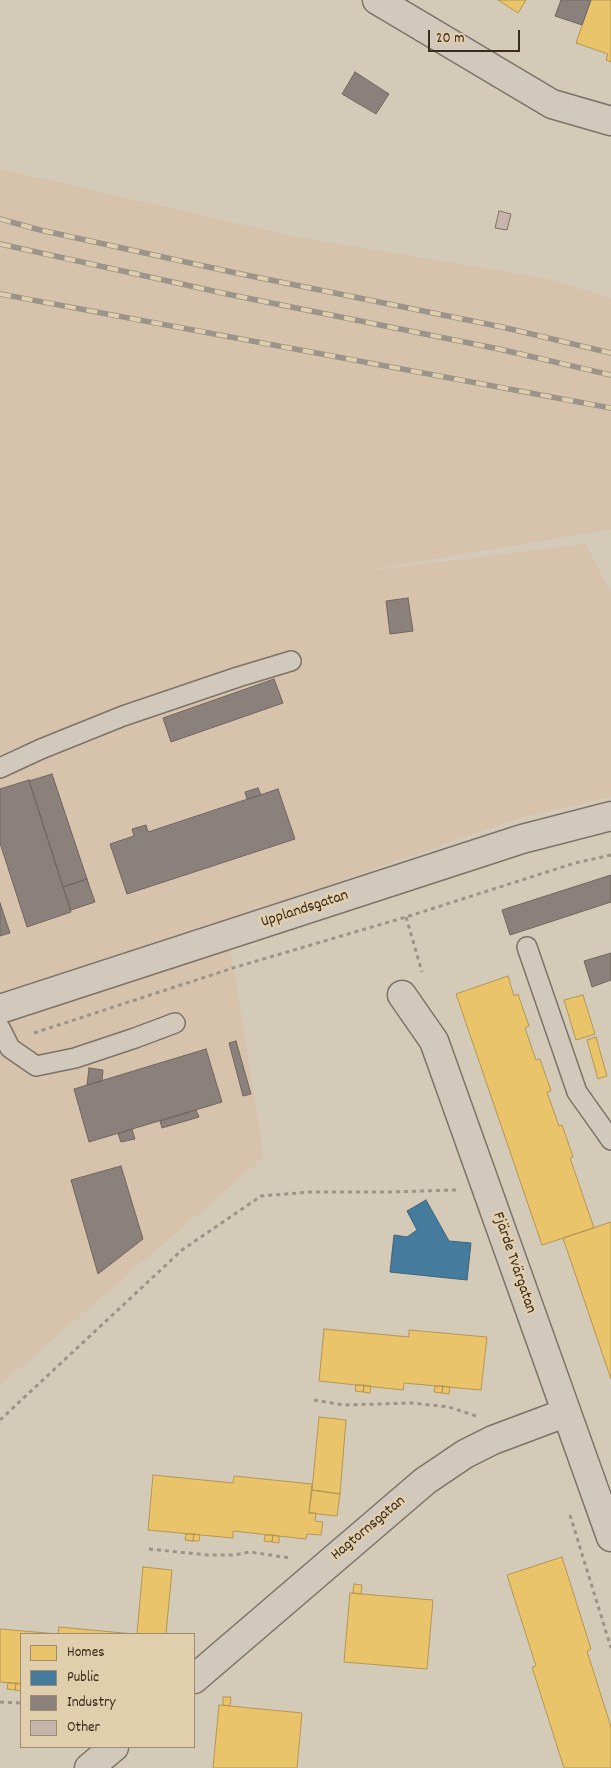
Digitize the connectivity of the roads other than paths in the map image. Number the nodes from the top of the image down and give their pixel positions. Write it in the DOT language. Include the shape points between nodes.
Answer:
graph roads {
  1 [pos="377,0"];
  2 [pos="611,121"];
  3 [pos="291,661"];
  4 [pos="0,768"];
  5 [pos="611,816"];
  6 [pos="527,947"];
  7 [pos="402,995"];
  8 [pos="0,1009"];
  9 [pos="175,1023"];
  10 [pos="3,1035"];
  11 [pos="611,1140"];
  12 [pos="565,1413"];
  13 [pos="611,1537"];
  14 [pos="195,1678"];
  15 [pos="113,1748"];
  16 [pos="89,1768"];
  1 -- 2 [label="street" via="552,104"];
  3 -- 4 [label="lane" via="123,716"];
  5 -- 8 [label="street, Upplandsgatan" via="522,838"];
  6 -- 11 [label="lane" via="578,1092"];
  7 -- 12 [label="street, Fjärde Tvärgatan" via="434,1041"];
  9 -- 10 [label="lane" via="75,1058 36,1066 10,1048"];
  12 -- 13 [label="street, Fjärde Tvärgatan"];
  12 -- 14 [label="street, Hagtornsgatan" via="493,1440 425,1482"];
  15 -- 16 [label="street"];
}
